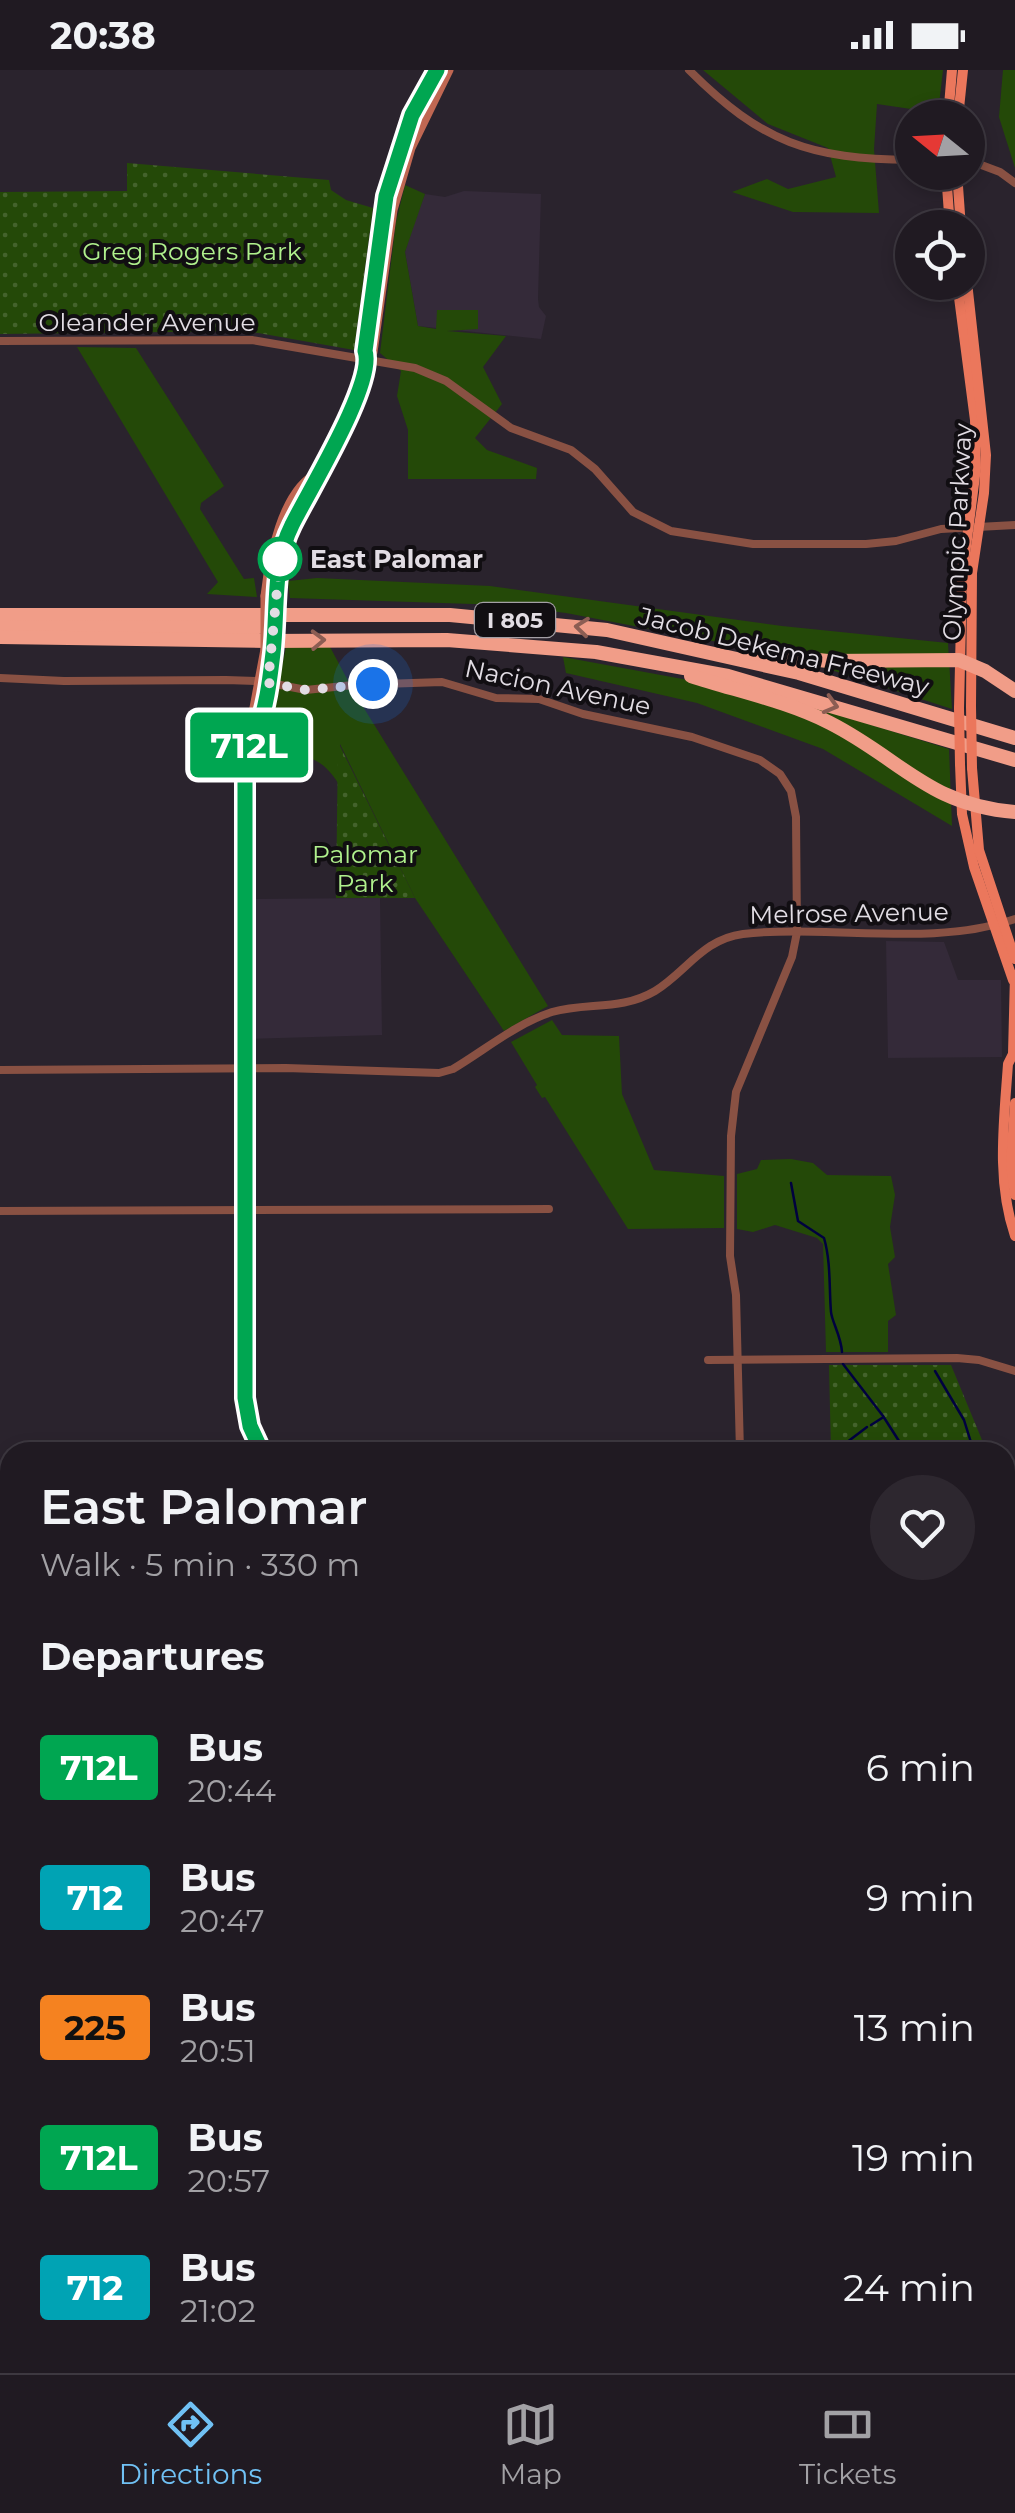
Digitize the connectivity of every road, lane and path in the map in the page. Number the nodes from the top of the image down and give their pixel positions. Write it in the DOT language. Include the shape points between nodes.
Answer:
graph roads {
  1 [pos="443,70"];
  2 [pos="689,70"];
  3 [pos="952,70"];
  4 [pos="963,70"];
  5 [pos="950,100"];
  6 [pos="960,100"];
  7 [pos="895,160"];
  8 [pos="985,166"];
  9 [pos="1015,183"];
  10 [pos="386,196"];
  11 [pos="394,208"];
  12 [pos="959,300"];
  13 [pos="969,300"];
  14 [pos="0,340"];
  15 [pos="368,359"];
  16 [pos="1015,525"];
  17 [pos="974,527"];
  18 [pos="0,621"];
  19 [pos="268,624"];
  20 [pos="643,636"];
  21 [pos="0,637"];
  22 [pos="965,662"];
  23 [pos="669,663"];
  24 [pos="0,678"];
  25 [pos="264,682"];
  26 [pos="1015,690"];
  27 [pos="965,706"];
  28 [pos="1015,738"];
  29 [pos="1015,760"];
  30 [pos="967,805"];
  31 [pos="1015,812"];
  32 [pos="1004,922"];
  33 [pos="797,932"];
  34 [pos="1015,959"];
  35 [pos="1014,978"];
  36 [pos="1014,1057"];
  37 [pos="245,1067"];
  38 [pos="0,1070"];
  39 [pos="1015,1103"];
  40 [pos="1009,1121"];
  41 [pos="1015,1195"];
  42 [pos="549,1209"];
  43 [pos="244,1210"];
  44 [pos="0,1211"];
  45 [pos="1015,1236"];
  46 [pos="736,1359"];
  47 [pos="708,1360"];
  48 [pos="1015,1372"];
  49 [pos="257,1442"];
  50 [pos="740,1442"];
  1 -- 10 [label="main road" via="412,115"];
  1 -- 11 [label="main road"];
  2 -- 7 [label="street" via="740,116 796,146"];
  3 -- 5 [label="main road"];
  4 -- 6 [label="main road"];
  8 -- 9 [label="street"];
  10 -- 11 [label="main road"];
  10 -- 15 [label="main road"];
  11 -- 15 [label="main road"];
  12 -- 17 [label="main road, Olympic Parkway" via="975,420"];
  13 -- 17 [label="main road, Olympic Parkway" via="986,436 984,494"];
  14 -- 15 [label="street, Oleander Avenue" via="252,340"];
  15 -- 17 [label="street, Oleander Avenue" via="432,374 500,422 571,450 633,512 671,531 768,544 866,544"];
  15 -- 19 [label="main road, bridge" via="318,473 308,477 280,524 270,552"];
  16 -- 17 [label="street, Oleander Avenue"];
  17 -- 22 [label="main road, Olympic Parkway"];
  18 -- 19 [label="highway"];
  20 -- 18 [label="highway, Jacob Dekema Freeway / I 805, one-way" via="450,614"];
  19 -- 25 [label="main road, bridge"];
  20 -- 22 [label="highway" via="828,661"];
  20 -- 28 [label="highway, Jacob Dekema Freeway / I 805" via="799,673"];
  21 -- 23 [label="highway, Jacob Dekema Freeway / I 805, one-way" via="447,640"];
  22 -- 26 [label="highway"];
  22 -- 27 [label="main road, Olympic Parkway"];
  23 -- 29 [label="highway, Jacob Dekema Freeway / I 805, one-way"];
  23 -- 30 [label="highway" via="832,724"];
  24 -- 25 [label="street, Nacion Avenue"];
  25 -- 33 [label="street, Nacion Avenue" via="306,690 442,682 496,698 539,699 760,760 791,791"];
  25 -- 37 [label="main road" via="258,732 243,774"];
  27 -- 30 [label="main road, bridge" via="972,768"];
  27 -- 30 [label="main road, bridge" via="960,764"];
  30 -- 31 [label="highway"];
  30 -- 32 [label="main road" via="974,867"];
  32 -- 33 [label="street, Melrose Avenue" via="967,931"];
  32 -- 34 [label="main road"];
  32 -- 35 [label="main road"];
  33 -- 37 [label="street, Melrose Avenue" via="721,940 634,1002 546,1014 442,1072"];
  33 -- 46 [label="street" via="733,1108"];
  35 -- 36 [label="main road"];
  36 -- 40 [label="main road" via="1008,1064"];
  37 -- 38 [label="street, Melrose Avenue"];
  37 -- 43 [label="main road"];
  39 -- 40 [label="main road"];
  40 -- 41 [label="main road"];
  40 -- 45 [label="main road" via="1004,1186"];
  42 -- 43 [label="street"];
  43 -- 44 [label="street"];
  43 -- 49 [label="main road" via="245,1398"];
  46 -- 47 [label="street"];
  46 -- 48 [label="street" via="957,1358"];
  46 -- 50 [label="street"];
}
